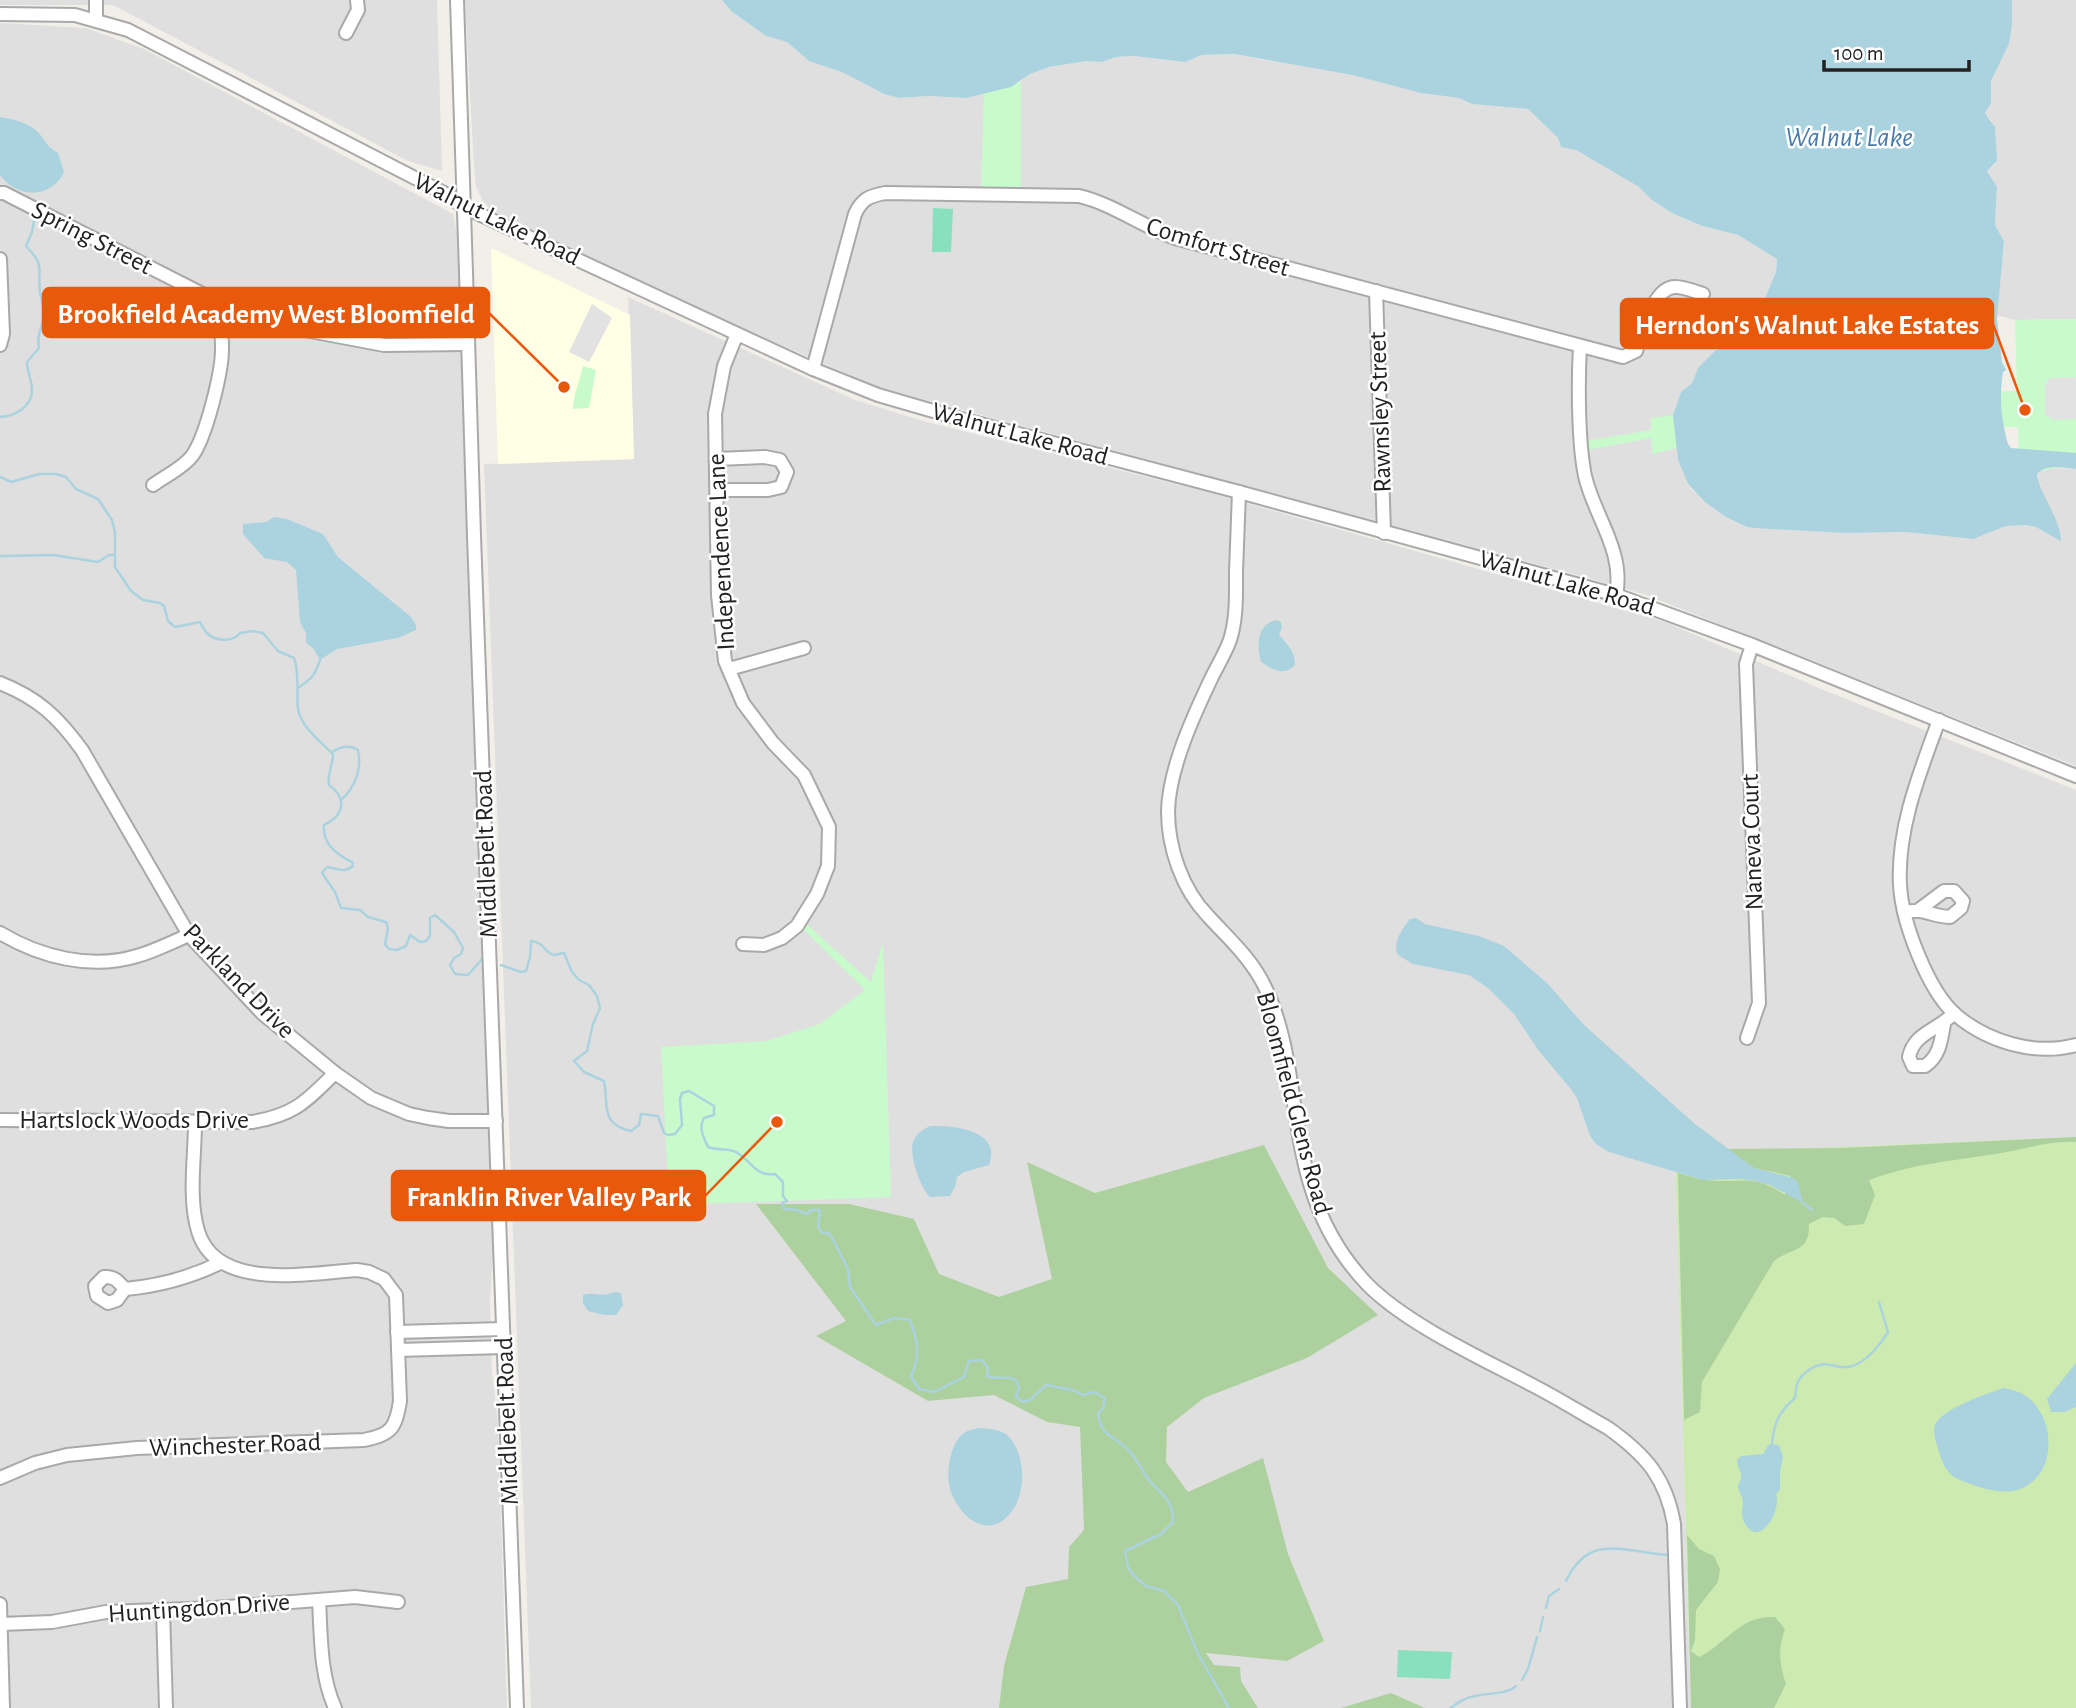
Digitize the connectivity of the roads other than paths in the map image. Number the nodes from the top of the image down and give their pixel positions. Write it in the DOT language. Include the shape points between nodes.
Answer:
graph roads {
  1 [pos="76,0"];
  2 [pos="96,0"];
  3 [pos="357,0"];
  4 [pos="457,0"];
  5 [pos="0,14"];
  6 [pos="75,15"];
  7 [pos="96,19"];
  8 [pos="346,33"];
  9 [pos="0,193"];
  10 [pos="466,208"];
  11 [pos="0,259"];
  12 [pos="1376,291"];
  13 [pos="1703,294"];
  14 [pos="220,303"];
  15 [pos="737,334"];
  16 [pos="467,344"];
  17 [pos="0,345"];
  18 [pos="1580,346"];
  19 [pos="813,369"];
  20 [pos="717,459"];
  21 [pos="153,485"];
  22 [pos="717,490"];
  23 [pos="1239,492"];
  24 [pos="1384,533"];
  25 [pos="1616,595"];
  26 [pos="1752,645"];
  27 [pos="804,648"];
  28 [pos="729,669"];
  29 [pos="0,683"];
  30 [pos="1938,720"];
  31 [pos="2076,776"];
  32 [pos="1920,909"];
  33 [pos="1905,912"];
  34 [pos="0,933"];
  35 [pos="189,935"];
  36 [pos="743,944"];
  37 [pos="1954,1013"];
  38 [pos="1944,1024"];
  39 [pos="1747,1038"];
  40 [pos="2076,1045"];
  41 [pos="335,1073"];
  42 [pos="0,1120"];
  43 [pos="496,1121"];
  44 [pos="195,1123"];
  45 [pos="220,1264"];
  46 [pos="125,1289"];
  47 [pos="503,1329"];
  48 [pos="397,1341"];
  49 [pos="504,1347"];
  50 [pos="0,1478"];
  51 [pos="318,1600"];
  52 [pos="398,1602"];
  53 [pos="0,1605"];
  54 [pos="163,1610"];
  55 [pos="1,1624"];
  56 [pos="3,1708"];
  57 [pos="166,1708"];
  58 [pos="335,1708"];
  59 [pos="517,1708"];
  60 [pos="1680,1708"];
  1 -- 6 [label="street"];
  2 -- 7 [label="street"];
  3 -- 8 [label="street" via="358,10"];
  4 -- 10 [label="street, Middlebelt Road"];
  5 -- 6 [label="street, Walnut Lake Road"];
  6 -- 7 [label="street, Walnut Lake Road"];
  7 -- 10 [label="street, Walnut Lake Road" via="158,44"];
  9 -- 14 [label="street, Spring Street"];
  10 -- 15 [label="street, Walnut Lake Road"];
  10 -- 16 [label="street, Middlebelt Road"];
  11 -- 17 [label="street"];
  12 -- 18 [label="street, Comfort Street"];
  12 -- 19 [label="street, Comfort Street" via="1175,238 1079,196 885,193 861,202 855,214"];
  12 -- 24 [label="street, Rawnsley Street"];
  13 -- 18 [label="street, Comfort Street" via="1673,286 1663,290 1630,356"];
  14 -- 16 [label="street, Spring Street" via="310,331 384,345"];
  14 -- 21 [label="street" via="221,362 205,435 191,457"];
  15 -- 19 [label="street, Walnut Lake Road"];
  15 -- 20 [label="street, Independence Lane" via="724,366 716,414"];
  16 -- 43 [label="street, Middlebelt Road"];
  18 -- 25 [label="street" via="1584,471 1615,559"];
  19 -- 23 [label="street, Walnut Lake Road" via="954,418"];
  20 -- 22 [label="street, Independence Lane"];
  20 -- 22 [label="street" via="765,457 780,460 787,472 781,487"];
  22 -- 28 [label="street, Independence Lane" via="718,595"];
  23 -- 24 [label="street, Walnut Lake Road"];
  23 -- 60 [label="street, Bloomfield Glens Road" via="1230,640 1189,729 1170,790 1169,829 1177,864 1205,913 1256,968 1266,988 1291,1074 1311,1187 1324,1221 1353,1267 1369,1286 1409,1315 1630,1444 1659,1476 1674,1524"];
  24 -- 25 [label="street, Walnut Lake Road"];
  25 -- 26 [label="street, Walnut Lake Road"];
  26 -- 30 [label="street, Walnut Lake Road"];
  26 -- 39 [label="street, Naneva Court" via="1746,664 1759,1003"];
  27 -- 28 [label="street"];
  28 -- 36 [label="street, Independence Lane" via="743,703 804,775 829,827 828,866 797,926 764,945"];
  29 -- 35 [label="street, Parkland Drive" via="40,703 65,727"];
  30 -- 31 [label="street, Walnut Lake Road"];
  30 -- 33 [label="street" via="1902,845 1900,886"];
  32 -- 33 [label="street"];
  33 -- 37 [label="street" via="1914,947 1929,978"];
  34 -- 35 [label="street" via="26,948 75,961 138,956"];
  35 -- 41 [label="street, Parkland Drive" via="262,1013"];
  37 -- 38 [label="street"];
  37 -- 40 [label="street" via="1989,1035 2025,1048"];
  41 -- 43 [label="street, Parkland Drive" via="371,1098 409,1114 449,1121"];
  41 -- 44 [label="street, Hartslock Woods Drive" via="306,1102 278,1118"];
  42 -- 44 [label="street, Hartslock Woods Drive"];
  43 -- 47 [label="street, Middlebelt Road"];
  44 -- 45 [label="street" via="198,1232"];
  45 -- 46 [label="street" via="156,1286"];
  45 -- 48 [label="street, Winchester Road" via="253,1274 369,1272 384,1279 396,1295"];
  47 -- 48 [label="street"];
  47 -- 49 [label="street, Middlebelt Road"];
  48 -- 49 [label="street"];
  48 -- 50 [label="street, Winchester Road" via="398,1418 381,1437 66,1455"];
  49 -- 59 [label="street, Middlebelt Road"];
  51 -- 52 [label="street, Huntingdon Drive" via="355,1597"];
  51 -- 54 [label="street, Huntingdon Drive"];
  51 -- 58 [label="street" via="322,1659"];
  53 -- 55 [label="street"];
  54 -- 55 [label="street, Huntingdon Drive"];
  54 -- 57 [label="street"];
  55 -- 56 [label="street"];
}
